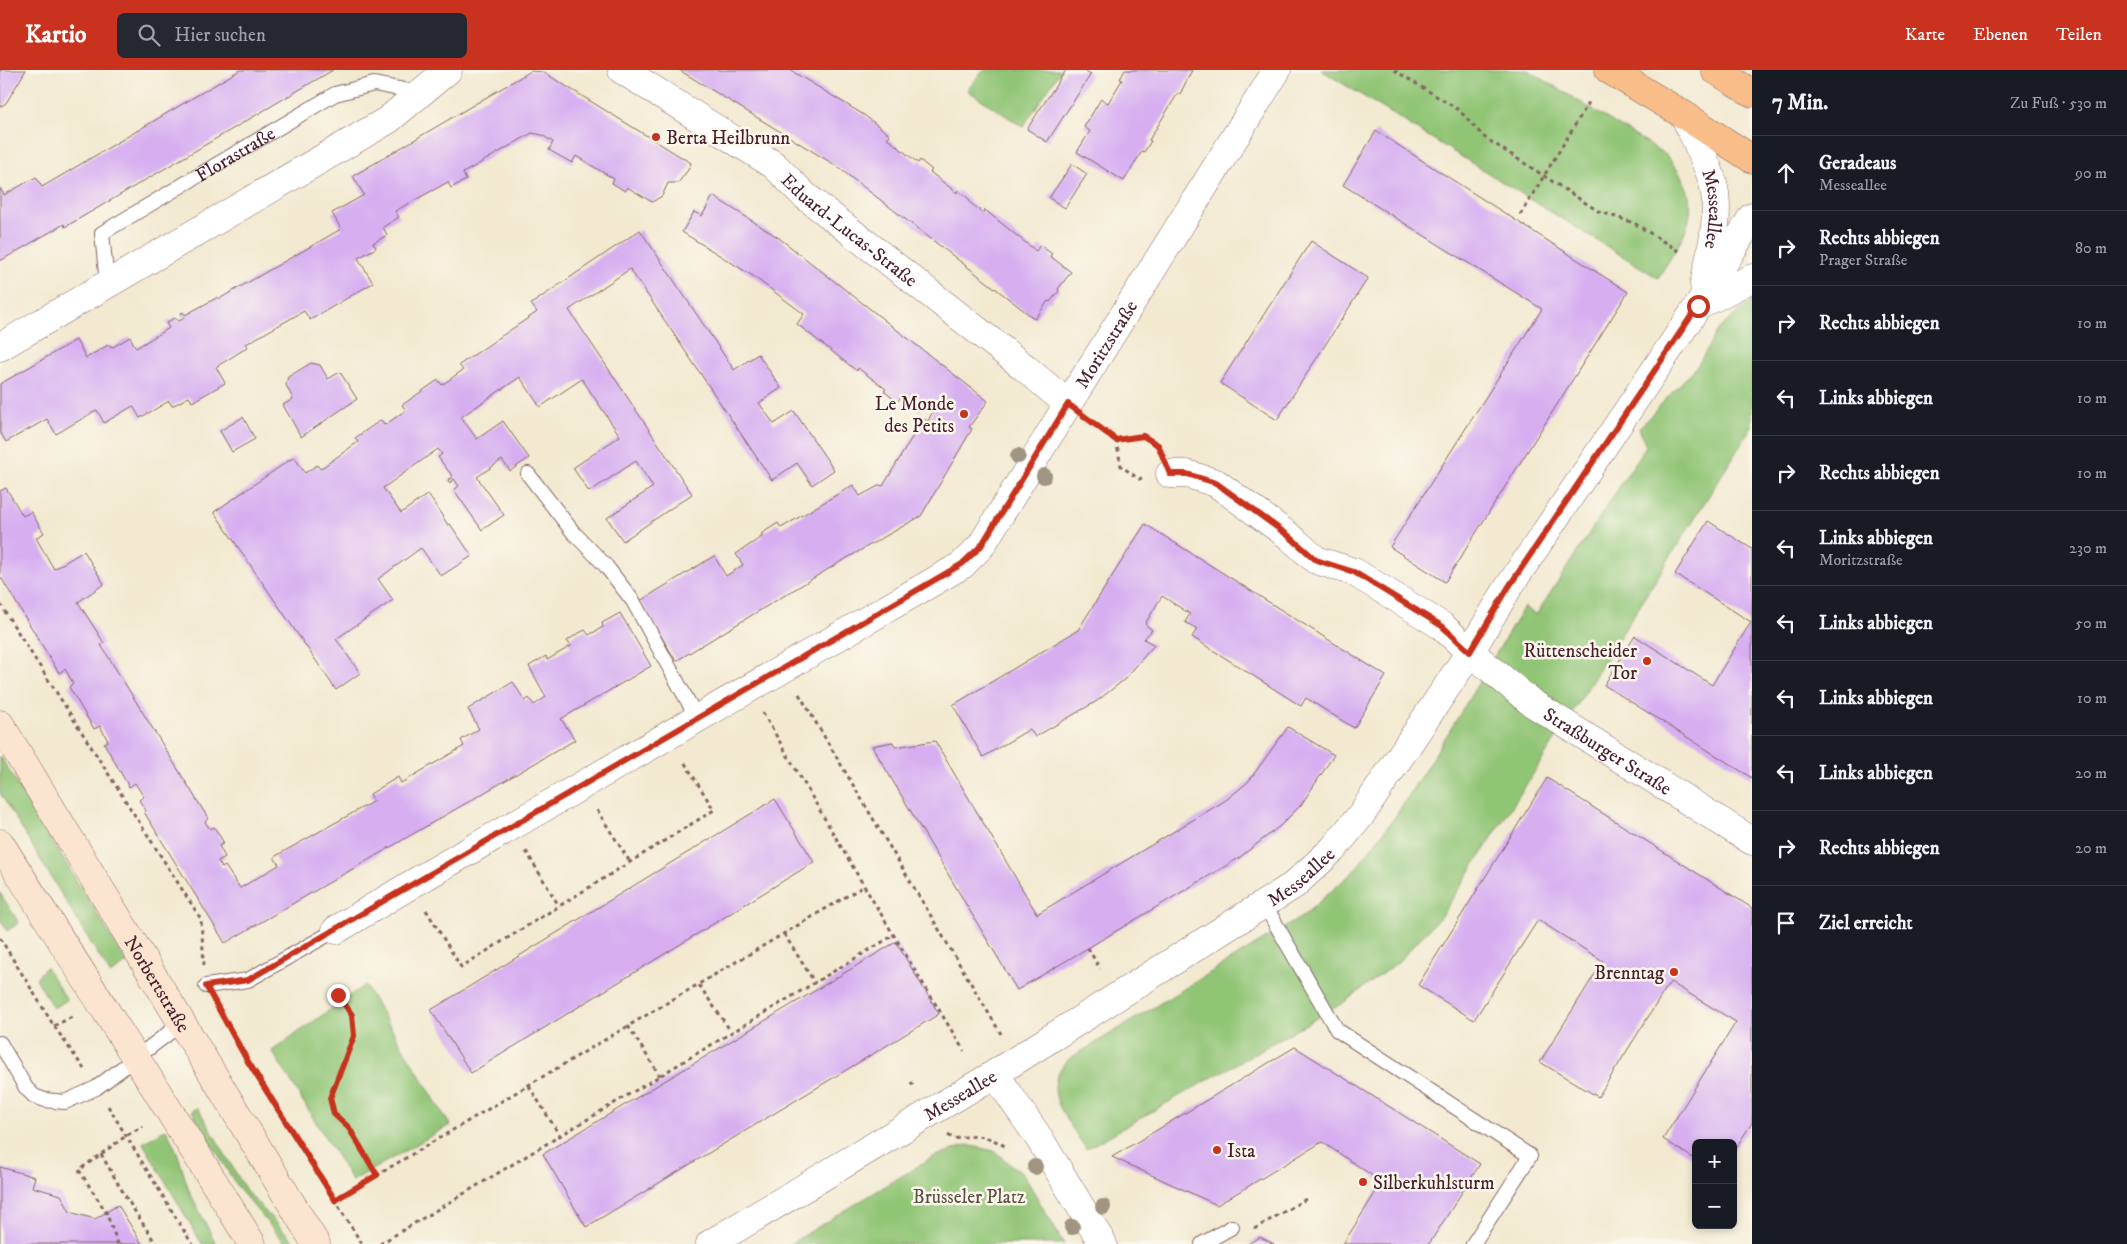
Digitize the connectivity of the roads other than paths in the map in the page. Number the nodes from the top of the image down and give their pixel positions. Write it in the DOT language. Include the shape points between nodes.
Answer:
graph roads {
  1 [pos="448,70"];
  2 [pos="622,70"];
  3 [pos="1277,70"];
  4 [pos="1609,70"];
  5 [pos="1715,70"];
  6 [pos="420,93"];
  7 [pos="1752,93"];
  8 [pos="1684,115"];
  9 [pos="1752,159"];
  10 [pos="1752,217"];
  11 [pos="1752,278"];
  12 [pos="107,283"];
  13 [pos="1698,306"];
  14 [pos="0,348"];
  15 [pos="1068,404"];
  16 [pos="528,474"];
  17 [pos="1170,474"];
  18 [pos="1470,652"];
  19 [pos="697,718"];
  20 [pos="0,724"];
  21 [pos="1752,841"];
  22 [pos="0,843"];
  23 [pos="1264,904"];
  24 [pos="336,930"];
  25 [pos="206,986"];
  26 [pos="182,1022"];
  27 [pos="0,1043"];
  28 [pos="136,1059"];
  29 [pos="995,1074"];
  30 [pos="1232,1227"];
  31 [pos="252,1244"];
  32 [pos="316,1244"];
  33 [pos="710,1244"];
  34 [pos="1103,1244"];
  35 [pos="1202,1244"];
  36 [pos="1473,1244"];
  1 -- 6 [label="street"];
  2 -- 15 [label="street, Eduard-Lucas-Straße" via="774,165 804,195"];
  3 -- 15 [label="street, Moritzstraße"];
  4 -- 8 [label="main road"];
  5 -- 7 [label="main road"];
  6 -- 12 [label="street" via="388,120"];
  6 -- 12 [label="lane, Florastraße" via="374,84 336,94 102,233"];
  8 -- 9 [label="main road"];
  8 -- 13 [label="street, Messeallee" via="1714,185 1716,220"];
  10 -- 13 [label="street, Messeallee"];
  11 -- 13 [label="street, Messeallee"];
  12 -- 14 [label="street"];
  13 -- 18 [label="street, Messeallee" via="1508,588"];
  15 -- 19 [label="street, Moritzstraße" via="981,546 962,564"];
  16 -- 19 [label="lane" via="633,601"];
  17 -- 18 [label="street, Straßburger Straße" via="1187,474 1216,483 1289,536 1316,560 1354,572 1442,626"];
  18 -- 21 [label="street, Straßburger Straße" via="1532,703"];
  18 -- 23 [label="street, Messeallee" via="1361,815 1333,849 1294,885"];
  19 -- 24 [label="street, Moritzstraße"];
  20 -- 26 [label="main road, Norbertstraße"];
  22 -- 28 [label="main road"];
  23 -- 29 [label="street, Messeallee"];
  23 -- 36 [label="lane" via="1337,1030 1530,1156"];
  24 -- 25 [label="lane, Moritzstraße" via="248,980"];
  26 -- 28 [label="lane"];
  26 -- 32 [label="main road, Norbertstraße"];
  27 -- 28 [label="lane" via="26,1088 45,1100 65,1102 96,1088"];
  28 -- 31 [label="main road"];
  29 -- 33 [label="street, Messeallee"];
  29 -- 34 [label="street" via="1039,1138"];
  30 -- 35 [label="lane"];
}
